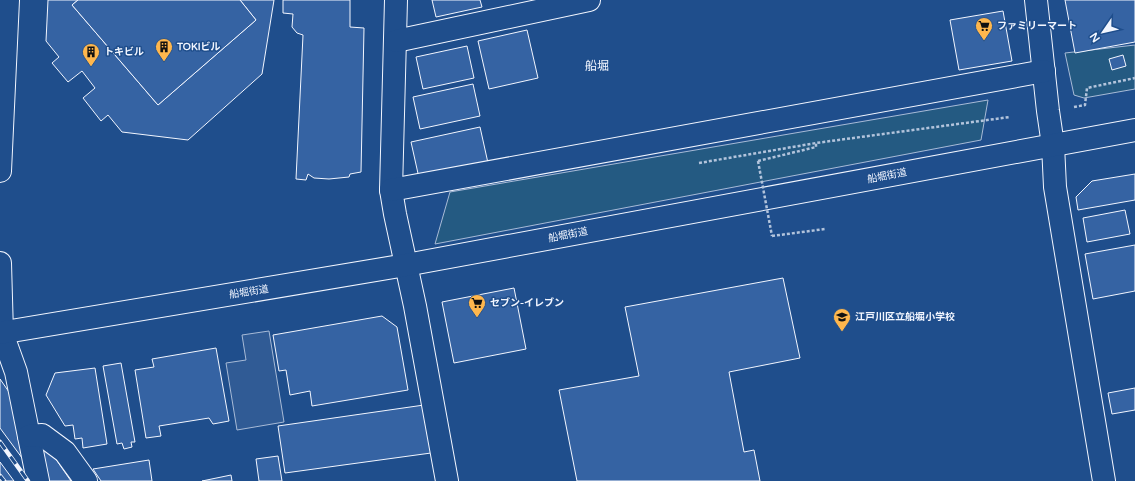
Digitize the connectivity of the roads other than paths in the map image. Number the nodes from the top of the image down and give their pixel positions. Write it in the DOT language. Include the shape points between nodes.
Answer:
graph roads {
  1 [pos="8,0"];
  2 [pos="396,0"];
  3 [pos="589,0"];
  4 [pos="1036,0"];
  5 [pos="396,41"];
  6 [pos="1044,71"];
  7 [pos="1135,130"];
  8 [pos="1053,145"];
  9 [pos="0,171"];
  10 [pos="391,190"];
  11 [pos="0,262"];
  12 [pos="406,265"];
  13 [pos="1,333"];
  14 [pos="29,436"];
  15 [pos="38,481"];
  16 [pos="86,481"];
  17 [pos="447,481"];
  18 [pos="1104,481"];
  1 -- 9 [label="street"];
  2 -- 5 [label="street"];
  3 -- 5 [label="street"];
  4 -- 6 [label="street"];
  5 -- 10 [label="street"];
  6 -- 8 [label="street"];
  6 -- 10 [label="street"];
  7 -- 8 [label="street, 船堀街道"];
  8 -- 12 [label="street, 船堀街道"];
  8 -- 18 [label="street" via="1055,187"];
  10 -- 12 [label="street"];
  11 -- 13 [label="street"];
  12 -- 13 [label="street, 船堀街道"];
  12 -- 17 [label="street"];
  13 -- 14 [label="street" via="16,372"];
  14 -- 15 [label="street"];
  14 -- 16 [label="street" via="42,435 65,452"];
}
